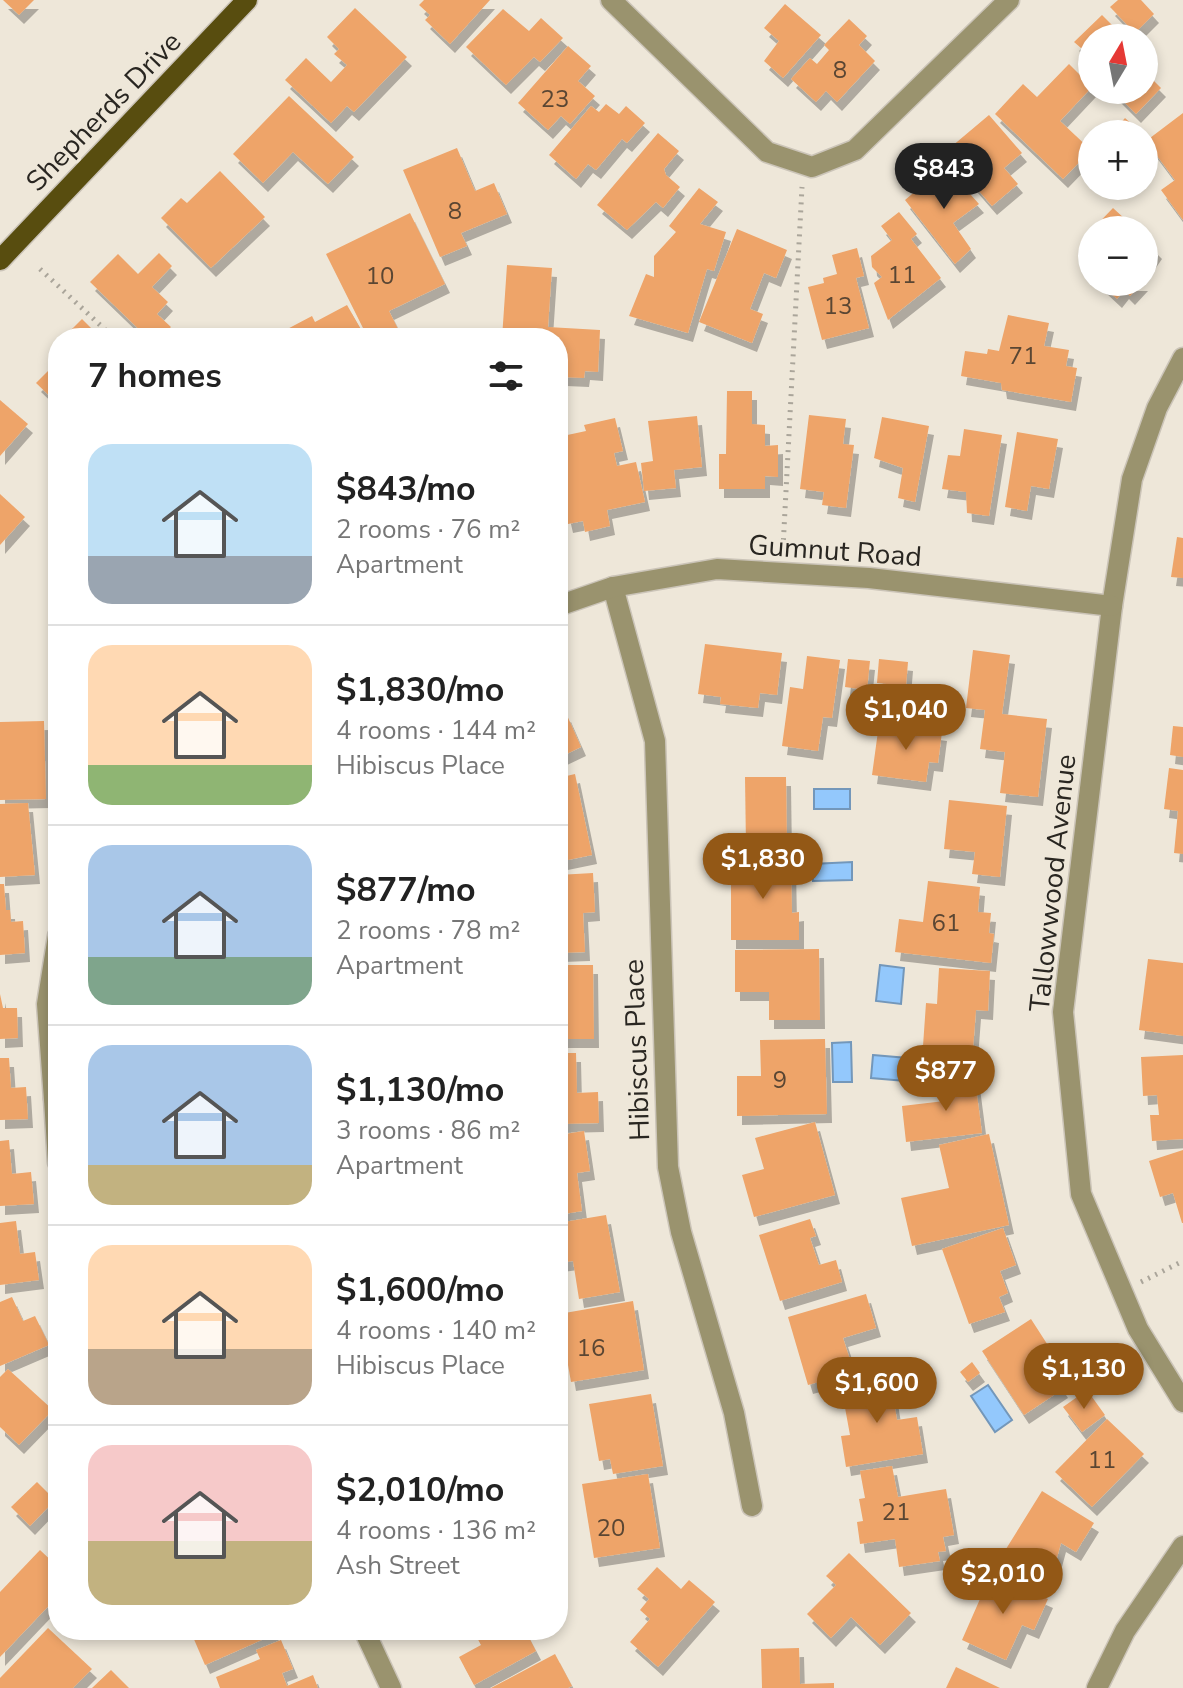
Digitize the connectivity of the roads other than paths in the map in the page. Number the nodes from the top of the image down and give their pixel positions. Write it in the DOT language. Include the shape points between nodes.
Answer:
graph roads {
  1 [pos="247,0"];
  2 [pos="611,0"];
  3 [pos="1009,0"];
  4 [pos="0,260"];
  5 [pos="1183,358"];
  6 [pos="613,587"];
  7 [pos="568,603"];
  8 [pos="1112,606"];
  9 [pos="1183,1402"];
  10 [pos="752,1506"];
  11 [pos="1183,1546"];
  12 [pos="369,1640"];
  13 [pos="391,1688"];
  14 [pos="1097,1688"];
  1 -- 4 [label="main road, Shepherds Drive"];
  2 -- 3 [label="street" via="767,152 812,167 855,150"];
  5 -- 8 [label="street, Tallowwood Avenue" via="1157,408 1132,479"];
  6 -- 7 [label="street, Gumnut Road"];
  6 -- 8 [label="street, Gumnut Road" via="717,569 869,578"];
  6 -- 10 [label="street, Hibiscus Place" via="655,741 668,1167 681,1232 734,1413"];
  8 -- 9 [label="street, Tallowwood Avenue" via="1063,1012 1081,1194 1138,1329"];
  11 -- 14 [label="street" via="1125,1631"];
  12 -- 13 [label="street"];
}
